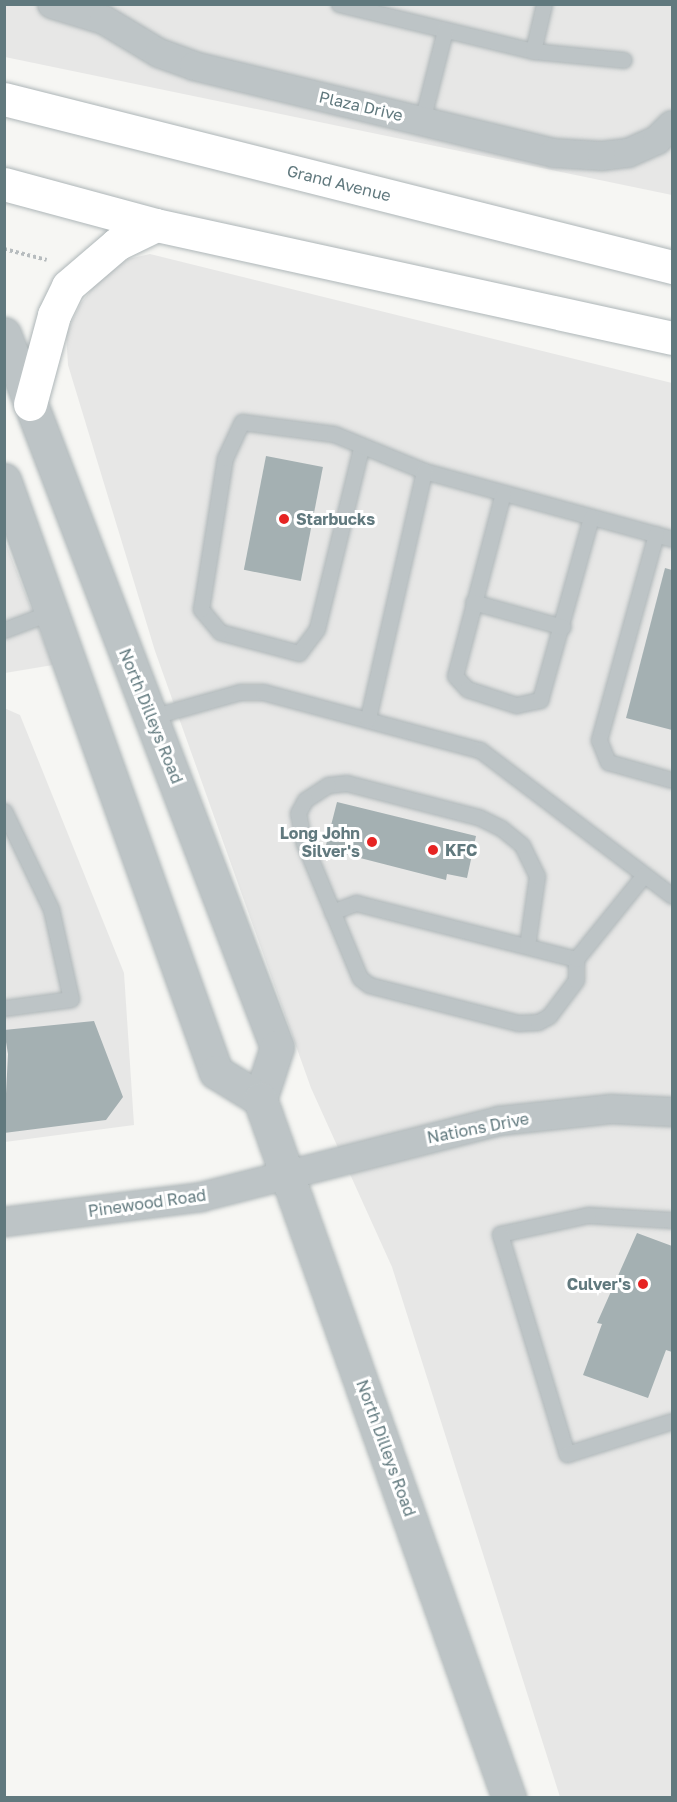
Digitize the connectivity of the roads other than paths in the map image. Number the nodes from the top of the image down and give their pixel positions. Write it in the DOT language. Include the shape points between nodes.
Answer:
graph roads {
  1 [pos="52,4"];
  2 [pos="339,4"];
  3 [pos="544,4"];
  4 [pos="446,30"];
  5 [pos="533,51"];
  6 [pos="624,60"];
  7 [pos="4,99"];
  8 [pos="422,121"];
  9 [pos="672,125"];
  10 [pos="4,184"];
  11 [pos="156,225"];
  12 [pos="672,267"];
  13 [pos="4,334"];
  14 [pos="672,338"];
  15 [pos="30,404"];
  16 [pos="361,448"];
  17 [pos="424,471"];
  18 [pos="4,480"];
  19 [pos="503,493"];
  20 [pos="591,517"];
  21 [pos="656,534"];
  22 [pos="672,539"];
  23 [pos="473,602"];
  24 [pos="52,612"];
  25 [pos="563,627"];
  26 [pos="4,630"];
  27 [pos="151,717"];
  28 [pos="368,718"];
  29 [pos="672,780"];
  30 [pos="4,811"];
  31 [pos="644,875"];
  32 [pos="672,896"];
  33 [pos="332,912"];
  34 [pos="527,946"];
  35 [pos="576,959"];
  36 [pos="4,1008"];
  37 [pos="260,1099"];
  38 [pos="672,1112"];
  39 [pos="288,1175"];
  40 [pos="672,1220"];
  41 [pos="4,1222"];
  42 [pos="672,1421"];
  43 [pos="509,1797"];
  1 -- 8 [label="street, Plaza Drive" via="104,20 159,53 194,66"];
  2 -- 4 [label="lane"];
  3 -- 5 [label="lane"];
  4 -- 5 [label="lane"];
  4 -- 8 [label="lane"];
  5 -- 6 [label="lane"];
  7 -- 12 [label="main road, Grand Avenue"];
  8 -- 9 [label="street, Plaza Drive" via="580,156 636,150 657,140"];
  10 -- 11 [label="main road"];
  11 -- 14 [label="main road"];
  11 -- 15 [label="main road" via="117,244 68,286 54,315"];
  13 -- 15 [label="street, North Dilleys Road"];
  15 -- 27 [label="street, North Dilleys Road"];
  16 -- 16 [label="lane" via="334,434 242,422 225,458 201,609 220,632 299,653 317,629"];
  16 -- 17 [label="lane"];
  17 -- 19 [label="lane"];
  17 -- 28 [label="lane"];
  18 -- 24 [label="street"];
  19 -- 20 [label="lane"];
  19 -- 23 [label="lane"];
  20 -- 21 [label="lane"];
  20 -- 25 [label="lane"];
  21 -- 22 [label="lane"];
  21 -- 29 [label="lane" via="599,740 608,762"];
  23 -- 25 [label="lane"];
  23 -- 25 [label="lane" via="455,676 466,689 516,705 540,700"];
  24 -- 26 [label="lane"];
  24 -- 37 [label="street" via="216,1072"];
  27 -- 28 [label="lane" via="240,692 263,692"];
  27 -- 37 [label="street, North Dilleys Road" via="277,1047"];
  28 -- 31 [label="lane" via="480,750"];
  30 -- 36 [label="lane" via="51,909 71,999"];
  31 -- 32 [label="lane"];
  31 -- 35 [label="lane"];
  33 -- 34 [label="lane" via="356,903"];
  33 -- 34 [label="lane" via="304,843 298,813 314,792 328,785 347,783 478,817 522,845 537,876"];
  33 -- 35 [label="lane" via="360,978 369,985 518,1023 538,1022 549,1016 576,980"];
  34 -- 35 [label="lane"];
  37 -- 39 [label="street, North Dilleys Road"];
  38 -- 39 [label="street, Nations Drive" via="599,1110 499,1121"];
  39 -- 41 [label="street, Pinewood Road" via="201,1197"];
  39 -- 43 [label="street, North Dilleys Road"];
  40 -- 42 [label="lane" via="588,1215 500,1234 567,1454"];
}
